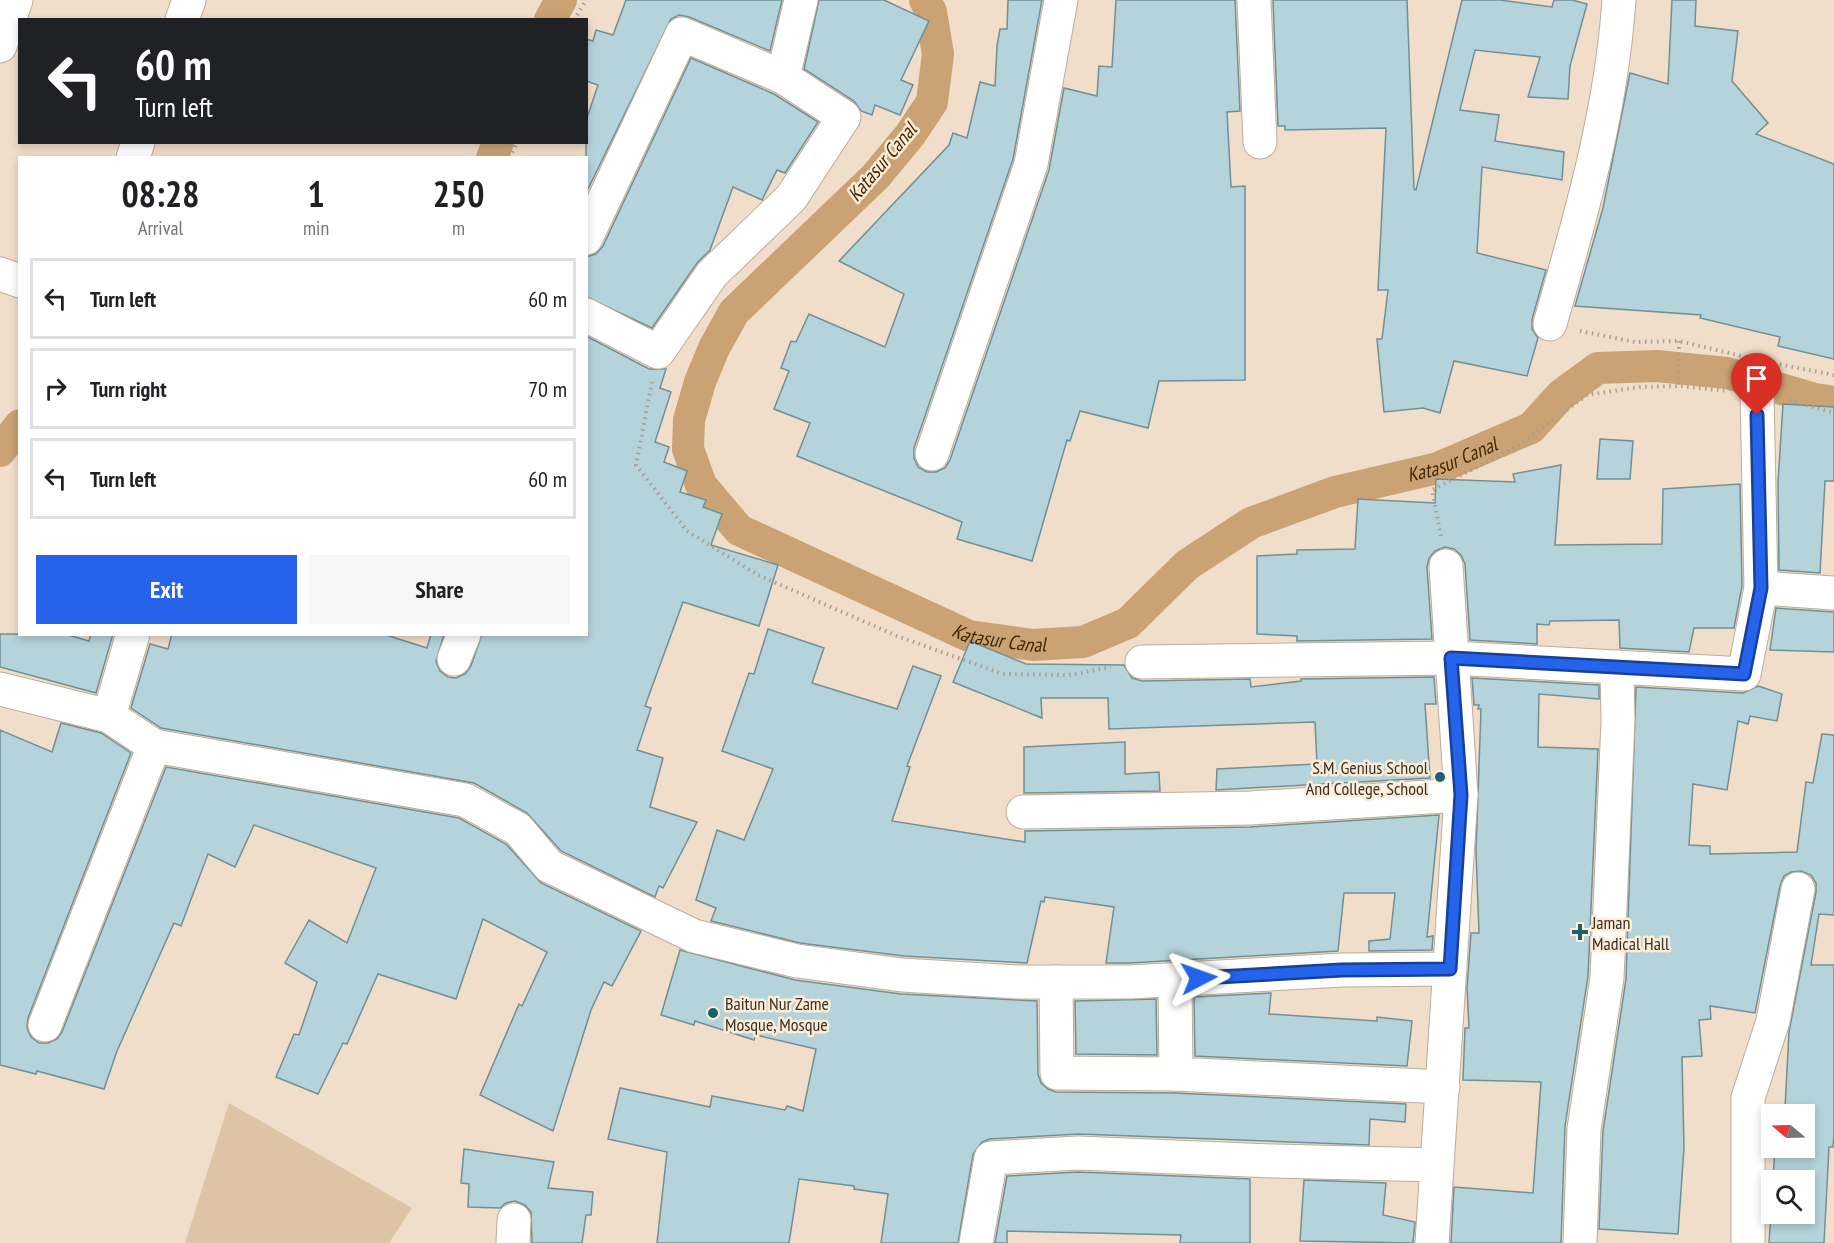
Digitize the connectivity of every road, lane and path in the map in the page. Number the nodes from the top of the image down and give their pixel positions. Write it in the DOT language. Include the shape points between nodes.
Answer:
graph roads {
  1 [pos="16,0"];
  2 [pos="189,0"];
  3 [pos="586,0"];
  4 [pos="1061,0"];
  5 [pos="1254,0"];
  6 [pos="1619,0"];
  7 [pos="801,2"];
  8 [pos="183,18"];
  9 [pos="575,18"];
  10 [pos="0,46"];
  11 [pos="783,77"];
  12 [pos="1260,142"];
  13 [pos="588,234"];
  14 [pos="0,274"];
  15 [pos="18,280"];
  16 [pos="1550,324"];
  17 [pos="590,325"];
  18 [pos="1679,341"];
  19 [pos="658,352"];
  20 [pos="1834,375"];
  21 [pos="1679,386"];
  22 [pos="1757,393"];
  23 [pos="1834,413"];
  24 [pos="932,454"];
  25 [pos="1446,566"];
  26 [pos="1761,588"];
  27 [pos="1834,593"];
  28 [pos="132,636"];
  29 [pos="1451,658"];
  30 [pos="1142,662"];
  31 [pos="1617,667"];
  32 [pos="0,689"];
  33 [pos="109,716"];
  34 [pos="154,746"];
  35 [pos="1461,795"];
  36 [pos="1023,812"];
  37 [pos="1798,888"];
  38 [pos="1450,969"];
  39 [pos="1175,980"];
  40 [pos="1056,982"];
  41 [pos="45,1025"];
  42 [pos="1176,1074"];
  43 [pos="1443,1088"];
  44 [pos="1437,1165"];
  45 [pos="976,1243"];
  46 [pos="1432,1243"];
  47 [pos="1580,1243"];
  48 [pos="1748,1243"];
  1 -- 10 [label="street"];
  2 -- 8 [label="street"];
  3 -- 9 [label="path"];
  4 -- 24 [label="street" via="1031,164"];
  5 -- 12 [label="street"];
  6 -- 16 [label="street" via="1615,50 1592,180"];
  7 -- 11 [label="street"];
  11 -- 13 [label="street" via="682,34"];
  11 -- 19 [label="street" via="844,117 790,198 712,274"];
  14 -- 15 [label="street"];
  16 -- 18 [label="path" via="1635,342"];
  17 -- 19 [label="street"];
  18 -- 20 [label="path"];
  18 -- 21 [label="path"];
  19 -- 30 [label="path" via="636,465 687,531 758,575 897,636 1003,674 1069,675"];
  21 -- 22 [label="path"];
  21 -- 25 [label="path" via="1587,395 1516,447 1432,490"];
  22 -- 23 [label="path"];
  22 -- 26 [label="street"];
  25 -- 29 [label="street"];
  26 -- 27 [label="street"];
  26 -- 31 [label="street" via="1744,674"];
  28 -- 33 [label="street"];
  29 -- 30 [label="street"];
  29 -- 31 [label="street"];
  29 -- 35 [label="street"];
  31 -- 47 [label="street" via="1607,978 1584,1129"];
  32 -- 33 [label="street"];
  33 -- 34 [label="street"];
  34 -- 40 [label="street" via="465,800 518,829 549,866 694,936 798,961 902,975"];
  34 -- 41 [label="street"];
  35 -- 36 [label="street" via="1250,808"];
  35 -- 38 [label="street"];
  37 -- 48 [label="street" via="1773,1021 1748,1098"];
  38 -- 39 [label="street" via="1342,970"];
  38 -- 43 [label="street"];
  39 -- 40 [label="street"];
  39 -- 42 [label="street"];
  40 -- 42 [label="street" via="1057,1073"];
  42 -- 43 [label="street"];
  43 -- 44 [label="street"];
  44 -- 45 [label="street" via="1078,1153 991,1158"];
  44 -- 46 [label="street"];
}
